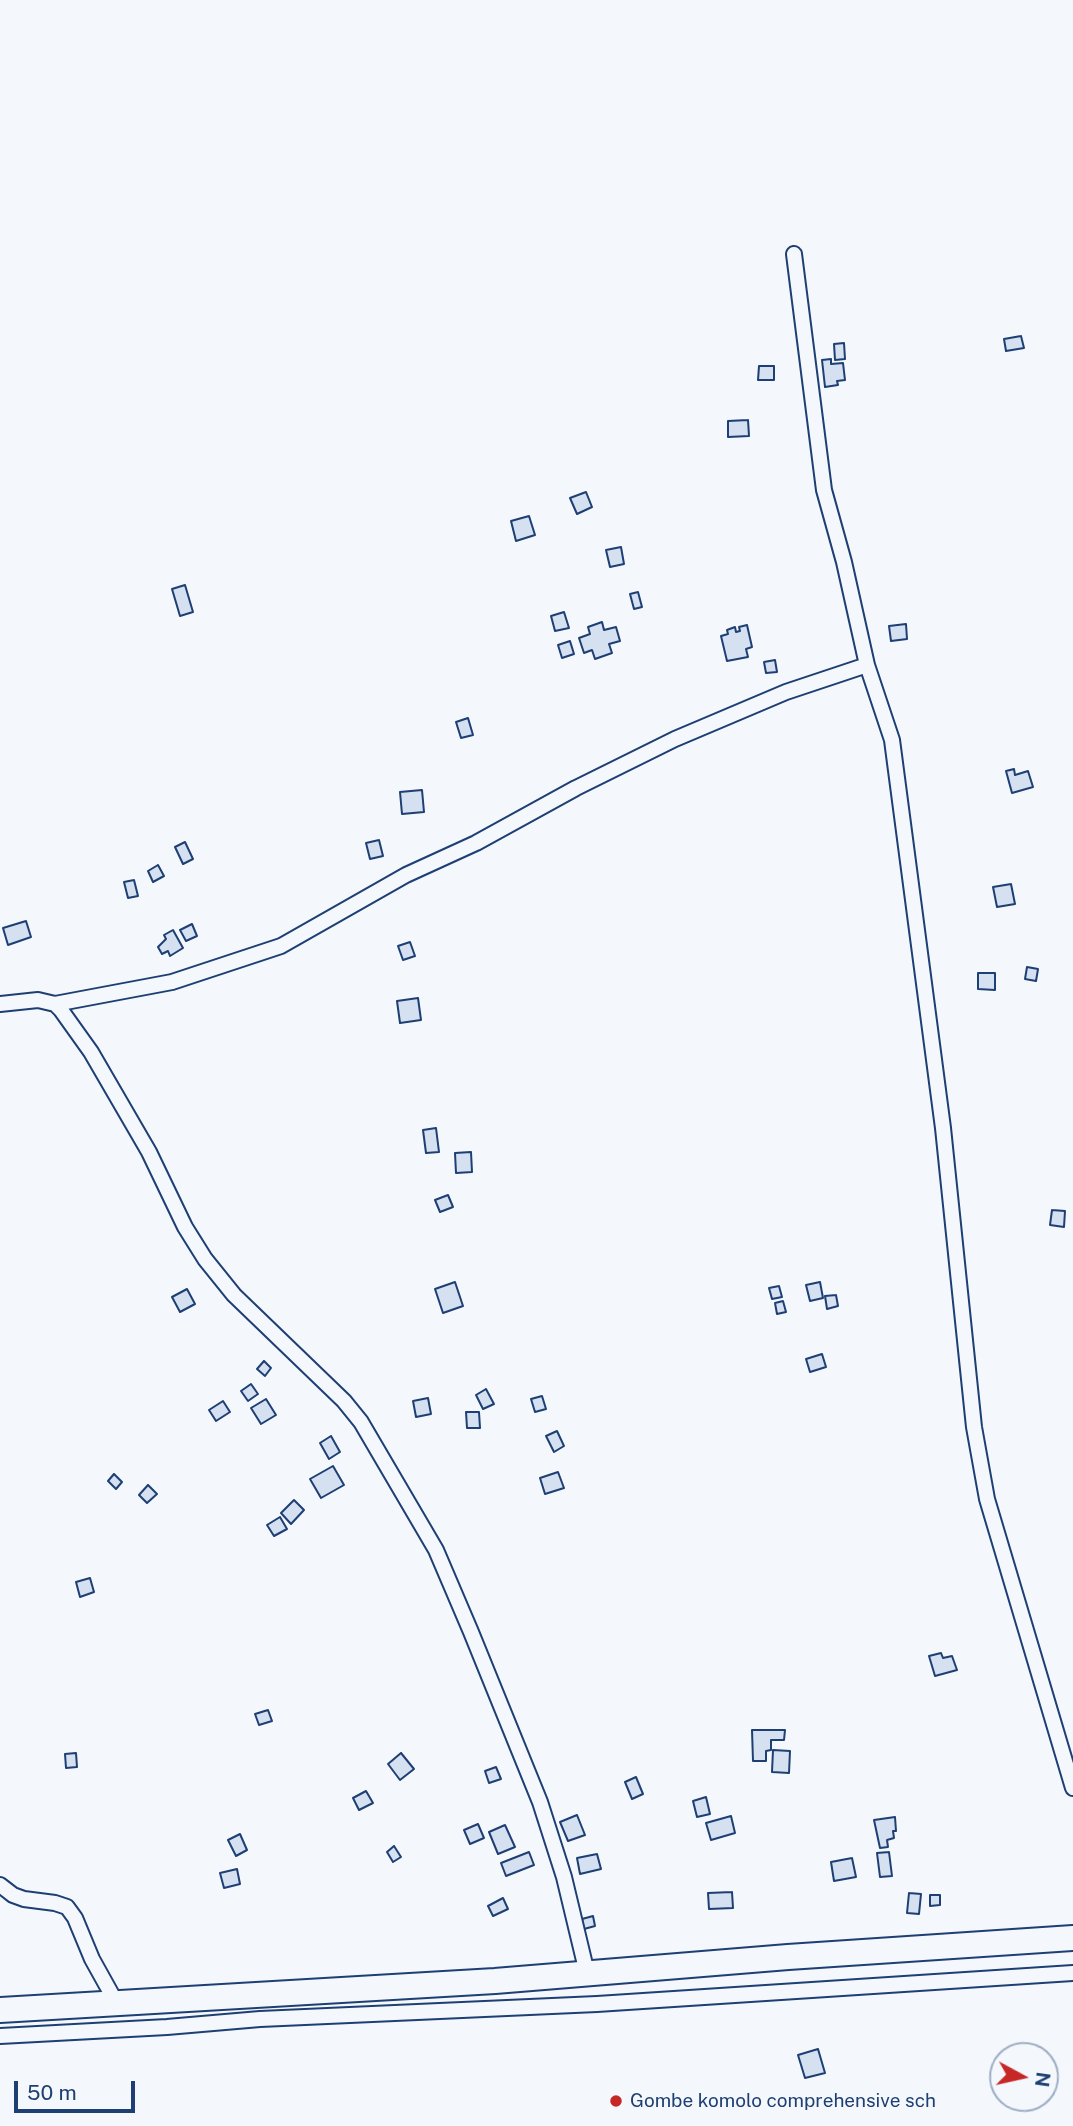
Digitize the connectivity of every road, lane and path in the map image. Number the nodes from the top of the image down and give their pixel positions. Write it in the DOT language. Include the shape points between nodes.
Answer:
graph roads {
  1 [pos="794,254"];
  2 [pos="867,665"];
  3 [pos="0,1004"];
  4 [pos="55,1004"];
  5 [pos="1073,1788"];
  6 [pos="0,1885"];
  7 [pos="1073,1938"];
  8 [pos="587,1973"];
  9 [pos="1073,1973"];
  10 [pos="117,2004"];
  11 [pos="0,2010"];
  12 [pos="0,2036"];
  1 -- 2 [label="street" via="824,490"];
  2 -- 4 [label="street" via="786,692 675,739 406,875 281,946 172,982"];
  2 -- 5 [label="street" via="892,740 944,1141 974,1427 987,1499"];
  3 -- 4 [label="street" via="38,1000"];
  4 -- 8 [label="street" via="111,1086 205,1259 234,1295 361,1422 436,1550 540,1802"];
  6 -- 10 [label="street" via="24,1899 67,1907"];
  7 -- 8 [label="highway"];
  8 -- 10 [label="highway"];
  9 -- 12 [label="street"];
  10 -- 11 [label="highway"];
}
